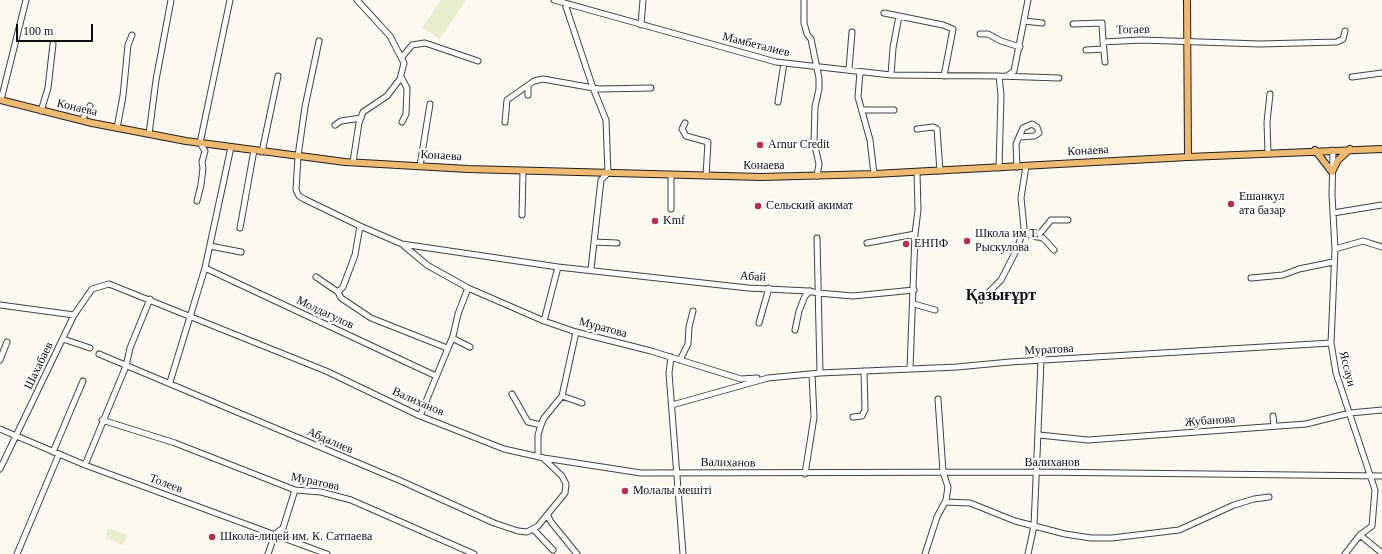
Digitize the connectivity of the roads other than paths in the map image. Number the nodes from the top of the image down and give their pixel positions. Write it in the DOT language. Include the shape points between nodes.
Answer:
graph roads {
  1 [pos="26,0"];
  2 [pos="171,0"];
  3 [pos="230,0"];
  4 [pos="357,0"];
  5 [pos="554,0"];
  6 [pos="643,0"];
  7 [pos="804,0"];
  8 [pos="1028,0"];
  9 [pos="1187,0"];
  10 [pos="565,4"];
  11 [pos="884,14"];
  12 [pos="899,16"];
  13 [pos="1024,21"];
  14 [pos="1042,23"];
  15 [pos="1073,24"];
  16 [pos="641,25"];
  17 [pos="1345,31"];
  18 [pos="852,32"];
  19 [pos="980,34"];
  20 [pos="132,35"];
  21 [pos="320,41"];
  22 [pos="1103,42"];
  23 [pos="1187,42"];
  24 [pos="53,44"];
  25 [pos="1020,47"];
  26 [pos="1104,49"];
  27 [pos="1086,50"];
  28 [pos="402,57"];
  29 [pos="478,61"];
  30 [pos="1105,62"];
  31 [pos="784,63"];
  32 [pos="816,65"];
  33 [pos="849,69"];
  34 [pos="860,72"];
  35 [pos="1382,73"];
  36 [pos="891,75"];
  37 [pos="278,76"];
  38 [pos="944,76"];
  39 [pos="999,76"];
  40 [pos="1006,76"];
  41 [pos="401,77"];
  42 [pos="1352,77"];
  43 [pos="1059,78"];
  44 [pos="528,87"];
  45 [pos="593,88"];
  46 [pos="651,88"];
  47 [pos="1270,94"];
  48 [pos="528,95"];
  49 [pos="1,100"];
  50 [pos="778,102"];
  51 [pos="430,104"];
  52 [pos="90,106"];
  53 [pos="862,110"];
  54 [pos="894,110"];
  55 [pos="41,111"];
  56 [pos="361,118"];
  57 [pos="82,120"];
  58 [pos="402,122"];
  59 [pos="505,122"];
  60 [pos="685,123"];
  61 [pos="335,125"];
  62 [pos="117,128"];
  63 [pos="916,129"];
  64 [pos="149,134"];
  65 [pos="1019,137"];
  66 [pos="200,143"];
  67 [pos="231,147"];
  68 [pos="1350,149"];
  69 [pos="1382,149"];
  70 [pos="254,150"];
  71 [pos="1315,150"];
  72 [pos="1332,150"];
  73 [pos="262,152"];
  74 [pos="1268,154"];
  75 [pos="298,156"];
  76 [pos="1188,157"];
  77 [pos="353,162"];
  78 [pos="420,166"];
  79 [pos="1026,166"];
  80 [pos="1017,167"];
  81 [pos="999,168"];
  82 [pos="523,170"];
  83 [pos="940,171"];
  84 [pos="916,172"];
  85 [pos="1332,172"];
  86 [pos="608,173"];
  87 [pos="874,174"];
  88 [pos="671,175"];
  89 [pos="706,176"];
  90 [pos="817,176"];
  91 [pos="197,201"];
  92 [pos="1382,205"];
  93 [pos="671,209"];
  94 [pos="1333,213"];
  95 [pos="522,214"];
  96 [pos="1068,220"];
  97 [pos="360,226"];
  98 [pos="240,228"];
  99 [pos="1023,233"];
  100 [pos="915,234"];
  101 [pos="1037,237"];
  102 [pos="817,238"];
  103 [pos="594,242"];
  104 [pos="617,243"];
  105 [pos="867,243"];
  106 [pos="402,244"];
  107 [pos="210,246"];
  108 [pos="1382,247"];
  109 [pos="1335,249"];
  110 [pos="1054,250"];
  111 [pos="241,252"];
  112 [pos="1333,262"];
  113 [pos="558,267"];
  114 [pos="205,268"];
  115 [pos="591,269"];
  116 [pos="316,277"];
  117 [pos="1251,278"];
  118 [pos="109,284"];
  119 [pos="468,288"];
  120 [pos="769,288"];
  121 [pos="914,290"];
  122 [pos="810,291"];
  123 [pos="338,292"];
  124 [pos="818,294"];
  125 [pos="150,299"];
  126 [pos="981,300"];
  127 [pos="914,304"];
  128 [pos="0,305"];
  129 [pos="934,310"];
  130 [pos="693,311"];
  131 [pos="74,315"];
  132 [pos="191,316"];
  133 [pos="544,321"];
  134 [pos="759,323"];
  135 [pos="795,330"];
  136 [pos="576,332"];
  137 [pos="452,338"];
  138 [pos="64,339"];
  139 [pos="7,342"];
  140 [pos="1330,343"];
  141 [pos="470,347"];
  142 [pos="90,348"];
  143 [pos="447,348"];
  144 [pos="98,354"];
  145 [pos="671,357"];
  146 [pos="0,360"];
  147 [pos="680,360"];
  148 [pos="1041,361"];
  149 [pos="126,366"];
  150 [pos="910,369"];
  151 [pos="864,371"];
  152 [pos="820,373"];
  153 [pos="812,374"];
  154 [pos="436,376"];
  155 [pos="768,378"];
  156 [pos="83,381"];
  157 [pos="170,382"];
  158 [pos="512,394"];
  159 [pos="562,396"];
  160 [pos="938,399"];
  161 [pos="582,402"];
  162 [pos="672,405"];
  163 [pos="1382,410"];
  164 [pos="1350,413"];
  165 [pos="420,416"];
  166 [pos="1273,416"];
  167 [pos="853,417"];
  168 [pos="102,420"];
  169 [pos="541,425"];
  170 [pos="1274,426"];
  171 [pos="0,429"];
  172 [pos="16,435"];
  173 [pos="1039,435"];
  174 [pos="53,452"];
  175 [pos="59,454"];
  176 [pos="538,457"];
  177 [pos="544,458"];
  178 [pos="85,464"];
  179 [pos="0,469"];
  180 [pos="943,472"];
  181 [pos="1036,472"];
  182 [pos="677,473"];
  183 [pos="805,474"];
  184 [pos="1371,476"];
  185 [pos="1382,476"];
  186 [pos="295,490"];
  187 [pos="1269,497"];
  188 [pos="945,502"];
  189 [pos="548,516"];
  190 [pos="1034,526"];
  191 [pos="534,530"];
  192 [pos="275,534"];
  193 [pos="1360,535"];
  194 [pos="553,550"];
  195 [pos="1382,553"];
  196 [pos="17,554"];
  197 [pos="268,554"];
  198 [pos="327,554"];
  199 [pos="474,554"];
  200 [pos="577,554"];
  201 [pos="683,554"];
  202 [pos="925,554"];
  203 [pos="1028,554"];
  204 [pos="1345,554"];
  1 -- 49 [label="street, Конаева"];
  2 -- 64 [label="street"];
  3 -- 66 [label="street"];
  4 -- 28 [label="street" via="390,36"];
  5 -- 10 [label="street, Мамбеталиев"];
  6 -- 16 [label="street"];
  7 -- 32 [label="street" via="804,23 811,39"];
  8 -- 13 [label="street"];
  9 -- 23 [label="main road"];
  10 -- 16 [label="street, Мамбеталиев"];
  10 -- 45 [label="street"];
  11 -- 12 [label="street"];
  12 -- 36 [label="street"];
  12 -- 38 [label="street" via="953,29"];
  13 -- 14 [label="street"];
  13 -- 25 [label="street"];
  15 -- 22 [label="street, Тогаев" via="1102,23"];
  16 -- 31 [label="street, Мамбеталиев"];
  17 -- 23 [label="street, Тогаев" via="1343,39 1337,42"];
  18 -- 33 [label="street"];
  19 -- 25 [label="street" via="988,34"];
  20 -- 62 [label="street" via="128,45"];
  21 -- 75 [label="street" via="305,108"];
  22 -- 23 [label="street, Тогаев"];
  22 -- 26 [label="street"];
  23 -- 76 [label="main road"];
  24 -- 55 [label="street" via="48,88"];
  25 -- 40 [label="street" via="1014,71"];
  26 -- 27 [label="street"];
  26 -- 30 [label="street"];
  28 -- 29 [label="street" via="412,45 426,43"];
  28 -- 41 [label="street" via="404,63"];
  31 -- 32 [label="street, Мамбеталиев"];
  31 -- 50 [label="street"];
  32 -- 33 [label="street, Мамбеталиев"];
  32 -- 90 [label="street" via="819,84 814,112 814,142 819,164"];
  33 -- 34 [label="street, Мамбеталиев"];
  34 -- 36 [label="street, Мамбеталиев"];
  34 -- 53 [label="street" via="858,97"];
  35 -- 42 [label="street"];
  36 -- 38 [label="street, Мамбеталиев"];
  37 -- 73 [label="street"];
  38 -- 39 [label="street, Мамбеталиев"];
  39 -- 40 [label="street, Мамбеталиев"];
  39 -- 81 [label="street"];
  40 -- 43 [label="street, Мамбеталиев"];
  41 -- 56 [label="street" via="387,96 363,112"];
  41 -- 58 [label="street" via="407,88 406,114"];
  44 -- 45 [label="street" via="534,81 543,79"];
  44 -- 48 [label="street"];
  44 -- 59 [label="street" via="507,100"];
  45 -- 46 [label="street"];
  45 -- 86 [label="street" via="606,120"];
  47 -- 74 [label="street" via="1267,122"];
  49 -- 55 [label="main road, Конаева"];
  51 -- 78 [label="street"];
  52 -- 57 [label="street"];
  53 -- 54 [label="street"];
  53 -- 87 [label="street" via="870,140"];
  55 -- 57 [label="main road, Конаева"];
  56 -- 61 [label="street" via="342,121"];
  56 -- 77 [label="street"];
  57 -- 62 [label="main road, Конаева"];
  60 -- 89 [label="street" via="682,129 686,136 708,142"];
  62 -- 64 [label="main road, Конаева"];
  63 -- 83 [label="street" via="937,129"];
  64 -- 66 [label="main road, Конаева"];
  65 -- 80 [label="street" via="1016,144"];
  66 -- 67 [label="main road, Конаева"];
  66 -- 91 [label="street" via="205,151"];
  67 -- 70 [label="main road, Конаева"];
  67 -- 107 [label="street"];
  68 -- 69 [label="main road, Конаева"];
  68 -- 72 [label="main road, Конаева"];
  68 -- 85 [label="main road" via="1338,160"];
  70 -- 73 [label="main road, Конаева"];
  70 -- 98 [label="street"];
  71 -- 72 [label="main road, Конаева"];
  71 -- 74 [label="main road, Конаева"];
  71 -- 85 [label="main road"];
  72 -- 85 [label="street, Яссауи"];
  73 -- 75 [label="main road, Конаева"];
  74 -- 76 [label="main road, Конаева"];
  75 -- 77 [label="main road, Конаева"];
  75 -- 97 [label="street" via="296,190 299,196"];
  76 -- 79 [label="main road, Конаева"];
  77 -- 78 [label="main road, Конаева"];
  78 -- 82 [label="main road, Конаева"];
  79 -- 80 [label="main road, Конаева"];
  79 -- 99 [label="street" via="1021,198"];
  80 -- 81 [label="main road, Конаева"];
  81 -- 83 [label="main road, Конаева"];
  82 -- 86 [label="main road, Конаева"];
  82 -- 95 [label="street"];
  83 -- 84 [label="main road, Конаева"];
  84 -- 87 [label="main road, Конаева"];
  84 -- 100 [label="street" via="918,210"];
  85 -- 94 [label="street, Яссауи"];
  86 -- 88 [label="main road, Конаева"];
  86 -- 103 [label="street" via="601,180"];
  87 -- 90 [label="main road, Конаева"];
  88 -- 89 [label="main road, Конаева"];
  88 -- 93 [label="street"];
  89 -- 90 [label="main road, Конаева"];
  92 -- 94 [label="street"];
  94 -- 109 [label="street, Яссауи"];
  96 -- 101 [label="street" via="1051,220"];
  97 -- 106 [label="street"];
  97 -- 123 [label="street" via="355,255 343,287"];
  99 -- 101 [label="street"];
  99 -- 126 [label="street" via="1001,280"];
  100 -- 105 [label="street"];
  100 -- 121 [label="street"];
  101 -- 110 [label="street" via="1043,238"];
  102 -- 124 [label="street"];
  103 -- 104 [label="street"];
  103 -- 115 [label="street"];
  106 -- 113 [label="street, Абай"];
  106 -- 119 [label="street, Муратова" via="427,265"];
  107 -- 111 [label="street"];
  107 -- 114 [label="street"];
  108 -- 109 [label="street" via="1363,241"];
  109 -- 112 [label="street, Яссауи"];
  112 -- 117 [label="street" via="1299,269 1283,276"];
  112 -- 140 [label="street, Яссауи"];
  113 -- 115 [label="street, Абай"];
  113 -- 133 [label="street"];
  114 -- 132 [label="street"];
  114 -- 154 [label="street, Молдагулов"];
  115 -- 120 [label="street, Абай" via="748,288"];
  116 -- 123 [label="street"];
  118 -- 125 [label="street, Валиханов"];
  118 -- 131 [label="street, Шахабаев" via="92,289"];
  119 -- 133 [label="street, Муратова"];
  119 -- 137 [label="street"];
  120 -- 122 [label="street, Абай"];
  120 -- 134 [label="street"];
  121 -- 124 [label="street, Абай" via="853,296"];
  121 -- 127 [label="street"];
  122 -- 124 [label="street, Абай"];
  122 -- 135 [label="street" via="799,311"];
  123 -- 143 [label="street" via="341,298 371,318"];
  124 -- 152 [label="street"];
  125 -- 132 [label="street, Валиханов"];
  125 -- 149 [label="street" via="130,348"];
  127 -- 129 [label="street"];
  127 -- 150 [label="street"];
  128 -- 131 [label="street"];
  130 -- 147 [label="street" via="688,327 688,344"];
  131 -- 138 [label="street, Шахабаев"];
  132 -- 157 [label="street"];
  132 -- 165 [label="street, Валиханов" via="326,371"];
  133 -- 136 [label="street, Муратова"];
  136 -- 145 [label="street, Муратова"];
  136 -- 159 [label="street"];
  137 -- 141 [label="street"];
  137 -- 143 [label="street"];
  138 -- 142 [label="street"];
  138 -- 172 [label="street, Шахабаев"];
  139 -- 146 [label="street"];
  140 -- 148 [label="street, Муратова"];
  140 -- 164 [label="street, Яссауи" via="1336,373"];
  143 -- 154 [label="street"];
  144 -- 149 [label="street, Абдалиев"];
  145 -- 147 [label="street, Муратова"];
  145 -- 162 [label="street" via="669,373"];
  147 -- 155 [label="street, Муратова" via="741,380"];
  148 -- 150 [label="street, Муратова"];
  148 -- 173 [label="street"];
  149 -- 157 [label="street, Абдалиев"];
  149 -- 168 [label="street"];
  150 -- 151 [label="street, Муратова"];
  151 -- 152 [label="street, Муратова"];
  151 -- 167 [label="street" via="865,410 862,416"];
  152 -- 153 [label="street, Муратова"];
  153 -- 155 [label="street, Муратова"];
  153 -- 183 [label="street" via="814,417"];
  154 -- 165 [label="street"];
  155 -- 162 [label="street, Муратова"];
  156 -- 174 [label="street"];
  157 -- 191 [label="street, Абдалиев" via="494,523 518,531"];
  158 -- 169 [label="street" via="528,422"];
  159 -- 161 [label="street"];
  159 -- 169 [label="street"];
  160 -- 180 [label="street"];
  162 -- 182 [label="street"];
  163 -- 164 [label="street, Жубанова"];
  164 -- 170 [label="street, Жубанова" via="1306,424"];
  164 -- 184 [label="street, Яссауи"];
  165 -- 176 [label="street, Валиханов" via="504,449"];
  166 -- 170 [label="street"];
  168 -- 178 [label="street"];
  168 -- 186 [label="street, Муратова" via="175,443"];
  169 -- 176 [label="street" via="538,435"];
  170 -- 173 [label="street, Жубанова" via="1088,440"];
  171 -- 172 [label="street, Толеев"];
  172 -- 174 [label="street, Толеев"];
  172 -- 179 [label="street, Шахабаев"];
  173 -- 181 [label="street"];
  174 -- 175 [label="street, Толеев"];
  175 -- 178 [label="street, Толеев"];
  175 -- 196 [label="street"];
  176 -- 177 [label="street, Валиханов"];
  177 -- 182 [label="street, Валиханов" via="641,473"];
  177 -- 189 [label="street" via="562,476 566,484 565,493"];
  178 -- 192 [label="street, Толеев"];
  180 -- 181 [label="street, Валиханов"];
  180 -- 183 [label="street, Валиханов"];
  180 -- 188 [label="street" via="948,486"];
  181 -- 184 [label="street, Валиханов"];
  181 -- 190 [label="street"];
  182 -- 183 [label="street, Валиханов"];
  182 -- 201 [label="street"];
  184 -- 185 [label="street, Валиханов"];
  184 -- 193 [label="street, Яссауи" via="1375,490 1372,526"];
  186 -- 192 [label="street" via="283,528"];
  186 -- 199 [label="street, Муратова" via="321,492 351,500"];
  187 -- 190 [label="street" via="1254,498 1171,531 1092,538"];
  188 -- 190 [label="street" via="970,503"];
  188 -- 202 [label="street" via="937,517"];
  189 -- 191 [label="street"];
  189 -- 200 [label="street"];
  190 -- 203 [label="street"];
  191 -- 194 [label="street"];
  192 -- 197 [label="street"];
  192 -- 198 [label="street, Толеев"];
  193 -- 195 [label="street"];
  193 -- 204 [label="street, Яссауи"];
}
